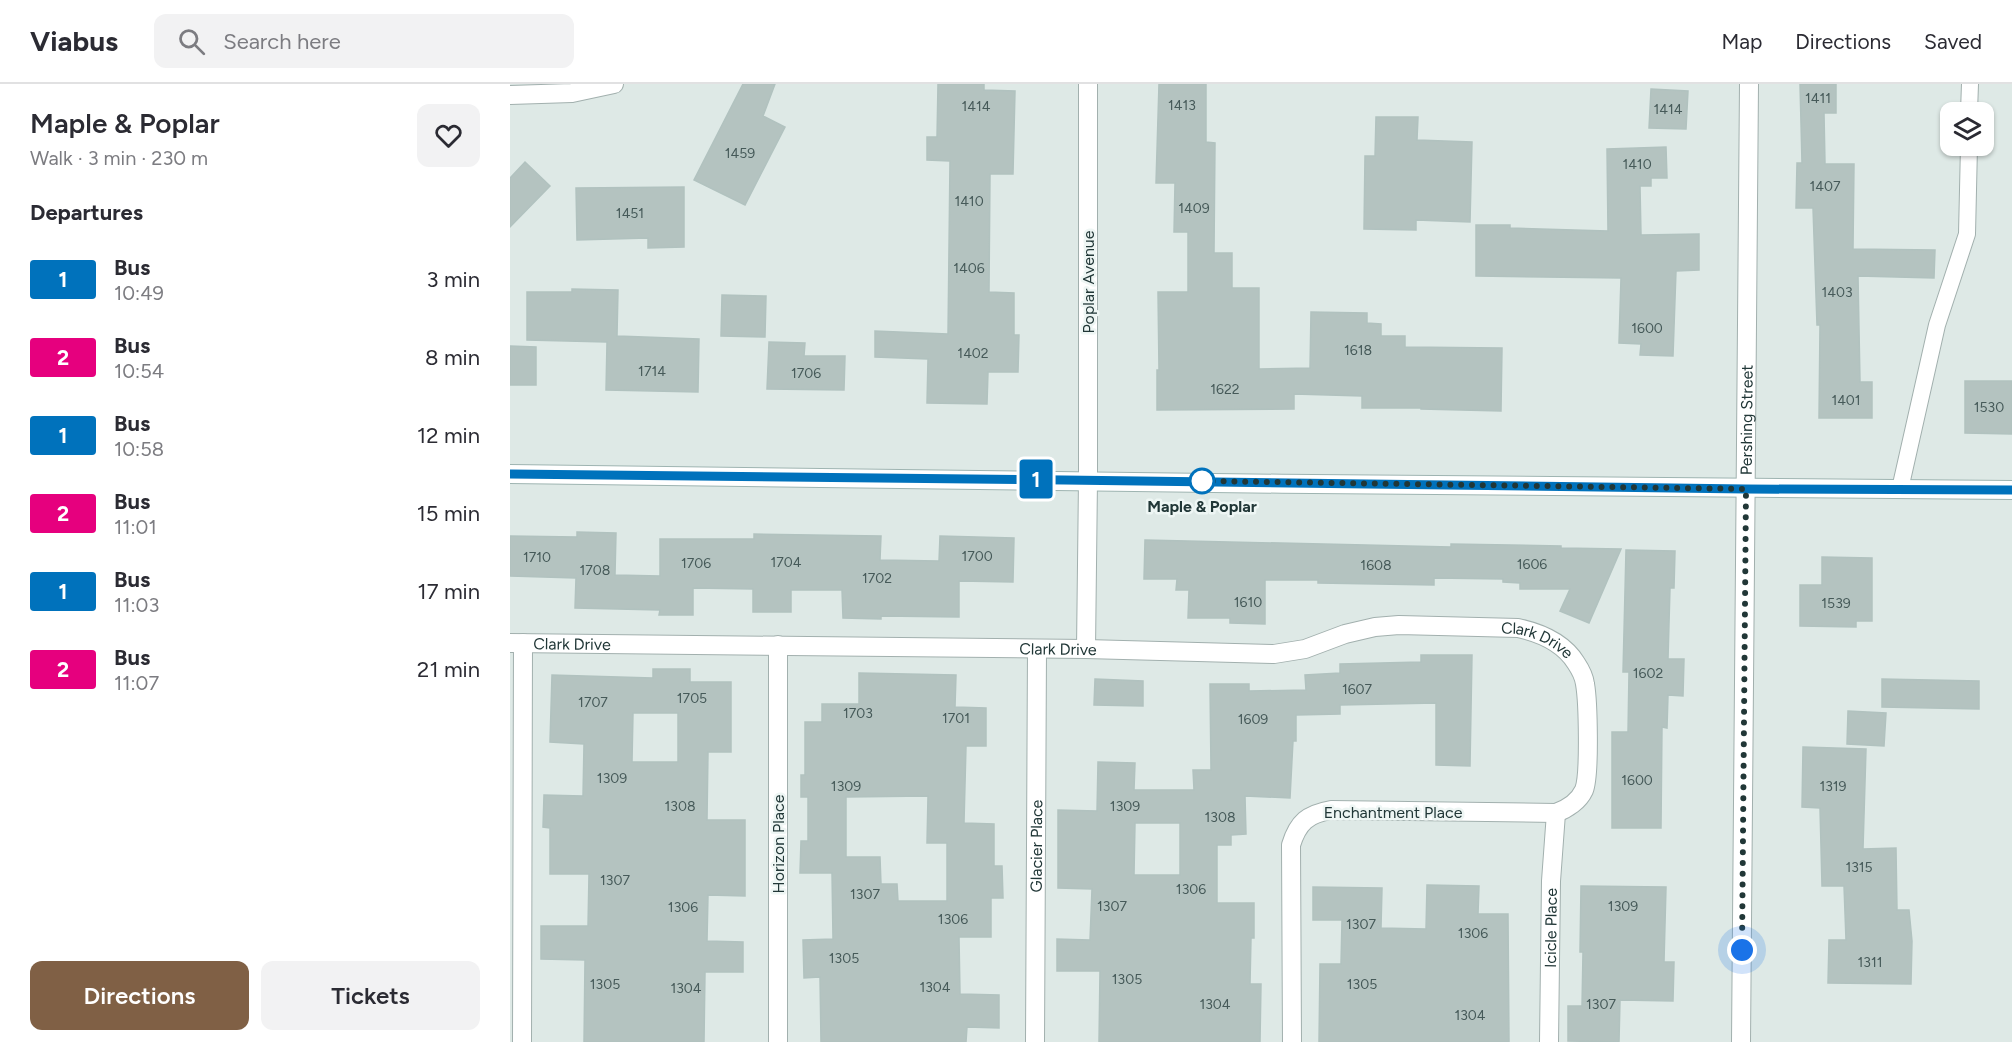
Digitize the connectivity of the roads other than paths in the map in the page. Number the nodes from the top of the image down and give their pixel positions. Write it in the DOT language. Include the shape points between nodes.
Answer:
graph roads {
  1 [pos="614,84"];
  2 [pos="1088,84"];
  3 [pos="1749,84"];
  4 [pos="1970,84"];
  5 [pos="510,95"];
  6 [pos="1969,102"];
  7 [pos="1969,156"];
  8 [pos="510,474"];
  9 [pos="1088,480"];
  10 [pos="1746,489"];
  11 [pos="1900,489"];
  12 [pos="2012,490"];
  13 [pos="517,643"];
  14 [pos="778,645"];
  15 [pos="1037,650"];
  16 [pos="1086,650"];
  17 [pos="1556,813"];
  18 [pos="522,1042"];
  19 [pos="778,1042"];
  20 [pos="1035,1042"];
  21 [pos="1292,1042"];
  22 [pos="1549,1042"];
  23 [pos="1741,1042"];
  1 -- 5 [label="street" via="572,93"];
  2 -- 9 [label="street, Poplar Avenue"];
  3 -- 10 [label="street, Pershing Street"];
  4 -- 6 [label="lane"];
  7 -- 11 [label="lane" via="1967,234 1937,325"];
  8 -- 9 [label="street"];
  9 -- 10 [label="street"];
  9 -- 16 [label="street"];
  10 -- 11 [label="street"];
  10 -- 23 [label="street, Pershing Street"];
  11 -- 12 [label="street"];
  13 -- 14 [label="street, Clark Drive"];
  13 -- 18 [label="street"];
  14 -- 15 [label="street, Clark Drive"];
  14 -- 19 [label="street, Horizon Place"];
  15 -- 16 [label="street, Clark Drive"];
  15 -- 20 [label="street, Glacier Place"];
  16 -- 17 [label="street, Clark Drive" via="1274,654 1305,650 1375,627 1504,627 1533,631 1565,650 1582,674 1586,696 1584,790 1576,801"];
  17 -- 21 [label="street, Enchantment Place" via="1331,810 1316,812 1306,820 1295,832 1291,845"];
  17 -- 22 [label="street, Icicle Place"];
}
